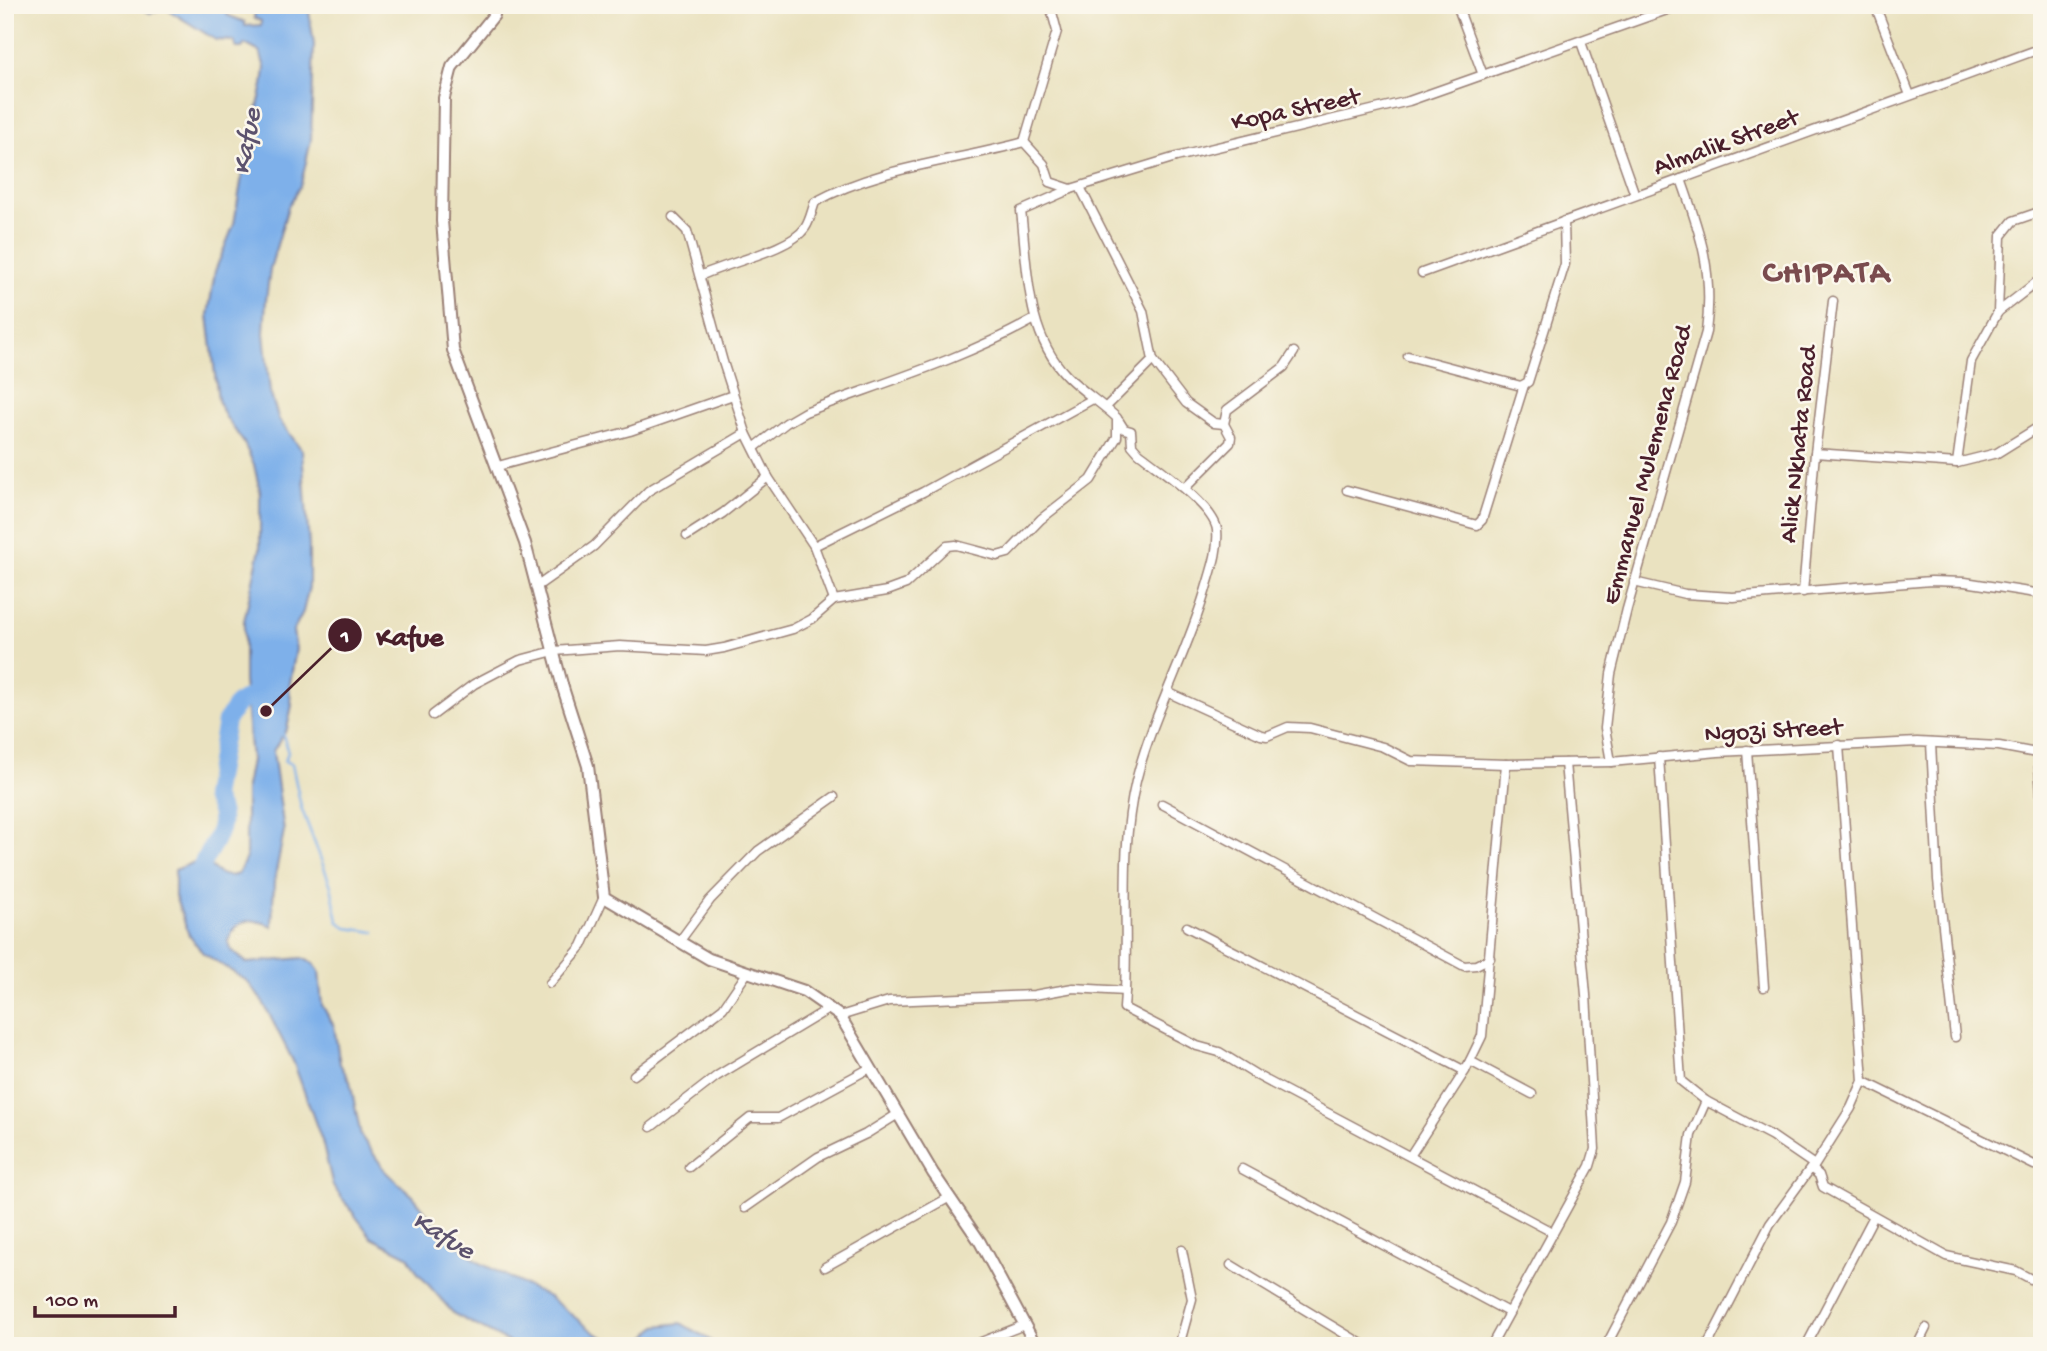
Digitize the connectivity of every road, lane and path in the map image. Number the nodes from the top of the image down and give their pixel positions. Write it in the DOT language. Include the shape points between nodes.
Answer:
graph roads {
  1 [pos="494,5"];
  2 [pos="1050,5"];
  3 [pos="1457,5"];
  4 [pos="1681,5"];
  5 [pos="1875,5"];
  6 [pos="1581,42"];
  7 [pos="2042,48"];
  8 [pos="1483,75"];
  9 [pos="1910,95"];
  10 [pos="1024,142"];
  11 [pos="1681,179"];
  12 [pos="1076,188"];
  13 [pos="1635,195"];
  14 [pos="2042,211"];
  15 [pos="673,217"];
  16 [pos="1564,221"];
  17 [pos="1422,273"];
  18 [pos="700,276"];
  19 [pos="2042,278"];
  20 [pos="1833,301"];
  21 [pos="1998,312"];
  22 [pos="1033,320"];
  23 [pos="1294,352"];
  24 [pos="1408,356"];
  25 [pos="1153,360"];
  26 [pos="1524,385"];
  27 [pos="733,395"];
  28 [pos="1091,400"];
  29 [pos="1106,407"];
  30 [pos="1117,418"];
  31 [pos="1224,424"];
  32 [pos="2042,425"];
  33 [pos="746,433"];
  34 [pos="754,448"];
  35 [pos="1815,453"];
  36 [pos="1957,463"];
  37 [pos="498,466"];
  38 [pos="768,477"];
  39 [pos="1185,488"];
  40 [pos="1347,489"];
  41 [pos="687,536"];
  42 [pos="814,546"];
  43 [pos="1634,582"];
  44 [pos="536,587"];
  45 [pos="1802,592"];
  46 [pos="2042,594"];
  47 [pos="834,600"];
  48 [pos="554,651"];
  49 [pos="1167,692"];
  50 [pos="433,715"];
  51 [pos="1931,743"];
  52 [pos="1839,745"];
  53 [pos="1747,750"];
  54 [pos="2040,753"];
  55 [pos="1659,757"];
  56 [pos="1611,762"];
  57 [pos="1565,763"];
  58 [pos="1506,764"];
  59 [pos="834,797"];
  60 [pos="1162,804"];
  61 [pos="2042,807"];
  62 [pos="604,897"];
  63 [pos="1188,928"];
  64 [pos="679,942"];
  65 [pos="1490,958"];
  66 [pos="747,973"];
  67 [pos="550,983"];
  68 [pos="1764,987"];
  69 [pos="1125,991"];
  70 [pos="830,1008"];
  71 [pos="840,1016"];
  72 [pos="1955,1038"];
  73 [pos="1470,1062"];
  74 [pos="870,1068"];
  75 [pos="1465,1071"];
  76 [pos="634,1075"];
  77 [pos="1863,1081"];
  78 [pos="1532,1094"];
  79 [pos="1706,1101"];
  80 [pos="898,1114"];
  81 [pos="651,1127"];
  82 [pos="1410,1156"];
  83 [pos="2034,1165"];
  84 [pos="689,1167"];
  85 [pos="1812,1167"];
  86 [pos="1242,1169"];
  87 [pos="950,1197"];
  88 [pos="745,1208"];
  89 [pos="1874,1216"];
  90 [pos="1552,1233"];
  91 [pos="1182,1250"];
  92 [pos="1231,1265"];
  93 [pos="825,1267"];
  94 [pos="2042,1285"];
  95 [pos="1508,1312"];
  96 [pos="1024,1325"];
  97 [pos="1926,1328"];
  98 [pos="971,1346"];
  99 [pos="1036,1346"];
  100 [pos="1180,1346"];
  101 [pos="1365,1346"];
  102 [pos="1491,1346"];
  103 [pos="1606,1346"];
  104 [pos="1707,1346"];
  105 [pos="1806,1346"];
  106 [pos="1917,1346"];
  1 -- 37 [label="street" via="494,15 460,53 446,82 442,200 453,350"];
  2 -- 10 [label="street" via="1057,31"];
  3 -- 8 [label="street"];
  4 -- 6 [label="street, Kopa Street"];
  5 -- 9 [label="street"];
  6 -- 8 [label="street, Kopa Street"];
  6 -- 13 [label="street"];
  7 -- 9 [label="street, Almalik Street"];
  8 -- 12 [label="street, Kopa Street" via="1368,113 1227,142"];
  9 -- 11 [label="street, Almalik Street"];
  10 -- 12 [label="street" via="1044,164 1050,182"];
  10 -- 18 [label="street" via="914,164 839,190 815,202 806,228 797,235 767,253"];
  11 -- 13 [label="street, Almalik Street"];
  11 -- 43 [label="street, Emmanuel Mulemena Road" via="1704,243 1710,301 1706,332"];
  12 -- 22 [label="street, Kopa Street" via="1021,211"];
  12 -- 25 [label="street" via="1143,311"];
  13 -- 16 [label="street, Almalik Street"];
  14 -- 21 [label="street" via="2012,222 2001,236"];
  15 -- 18 [label="street" via="687,231"];
  16 -- 17 [label="street, Almalik Street"];
  16 -- 26 [label="street" via="1564,264 1530,379"];
  18 -- 27 [label="street"];
  19 -- 21 [label="street"];
  20 -- 35 [label="street, Alick Nkhata Road"];
  21 -- 36 [label="street" via="1971,361"];
  22 -- 28 [label="street" via="1056,365"];
  22 -- 34 [label="street" via="973,351 805,412"];
  23 -- 31 [label="street" via="1284,367 1227,410"];
  24 -- 26 [label="street"];
  25 -- 29 [label="street"];
  25 -- 31 [label="street" via="1186,403 1204,417"];
  26 -- 40 [label="street" via="1477,525"];
  27 -- 33 [label="street"];
  27 -- 37 [label="street" via="630,431"];
  28 -- 29 [label="street"];
  28 -- 42 [label="street"];
  29 -- 30 [label="street"];
  30 -- 39 [label="street" via="1131,431 1132,445 1139,453"];
  30 -- 47 [label="street" via="1117,437 1091,480 1041,519 1009,553 997,556 947,546 906,584"];
  31 -- 39 [label="street" via="1230,443"];
  32 -- 36 [label="street" via="1997,453"];
  33 -- 34 [label="street"];
  33 -- 44 [label="street" via="648,491 594,547"];
  34 -- 38 [label="street"];
  35 -- 36 [label="street"];
  35 -- 45 [label="street, Alick Nkhata Road"];
  37 -- 44 [label="street"];
  38 -- 41 [label="street"];
  38 -- 42 [label="street"];
  39 -- 49 [label="street" via="1214,520 1217,547 1202,604"];
  42 -- 47 [label="street"];
  43 -- 45 [label="street" via="1711,596"];
  43 -- 56 [label="street, Emmanuel Mulemena Road" via="1608,698 1605,728"];
  44 -- 48 [label="street"];
  45 -- 46 [label="street" via="1931,581"];
  47 -- 48 [label="street" via="812,620 793,629 724,649 620,646"];
  48 -- 50 [label="street" via="497,670"];
  48 -- 62 [label="street" via="588,766"];
  49 -- 58 [label="street, Ngozi Street" via="1261,735 1288,727 1310,728 1383,747 1411,761"];
  49 -- 69 [label="street" via="1135,783 1129,831"];
  51 -- 52 [label="street, Ngozi Street"];
  51 -- 54 [label="street, Ngozi Street"];
  51 -- 72 [label="street" via="1938,880"];
  52 -- 53 [label="street, Ngozi Street"];
  52 -- 77 [label="street"];
  53 -- 55 [label="street, Ngozi Street"];
  53 -- 68 [label="street"];
  54 -- 61 [label="street"];
  55 -- 56 [label="street, Ngozi Street"];
  55 -- 79 [label="street" via="1678,1070 1681,1081"];
  56 -- 57 [label="street, Ngozi Street"];
  57 -- 58 [label="street, Ngozi Street"];
  57 -- 90 [label="street" via="1595,1149"];
  58 -- 65 [label="street"];
  59 -- 64 [label="street" via="758,851 710,900"];
  60 -- 65 [label="street" via="1464,966"];
  62 -- 64 [label="street"];
  62 -- 67 [label="street" via="582,946"];
  63 -- 75 [label="street"];
  64 -- 66 [label="street"];
  65 -- 73 [label="street" via="1482,1036"];
  66 -- 70 [label="street" via="804,991"];
  66 -- 76 [label="street" via="723,1007"];
  69 -- 71 [label="street" via="1073,988 1034,995 889,1001"];
  69 -- 82 [label="street" via="1124,1009 1138,1018 1219,1052"];
  70 -- 71 [label="street"];
  70 -- 81 [label="street" via="717,1076"];
  71 -- 74 [label="street"];
  73 -- 75 [label="street"];
  73 -- 78 [label="street"];
  74 -- 80 [label="street"];
  74 -- 84 [label="street" via="778,1118 750,1118"];
  75 -- 82 [label="street"];
  77 -- 83 [label="street"];
  77 -- 85 [label="street" via="1852,1108"];
  79 -- 85 [label="street" via="1772,1136"];
  79 -- 103 [label="street" via="1691,1135 1685,1182 1671,1222"];
  80 -- 87 [label="street"];
  80 -- 88 [label="street" via="818,1157"];
  82 -- 90 [label="street"];
  85 -- 89 [label="street" via="1823,1187"];
  85 -- 104 [label="street" via="1770,1224"];
  86 -- 95 [label="street"];
  87 -- 93 [label="street"];
  87 -- 96 [label="street"];
  89 -- 94 [label="street" via="1946,1256 2016,1271"];
  89 -- 105 [label="street"];
  90 -- 95 [label="street"];
  91 -- 100 [label="street" via="1192,1299"];
  92 -- 101 [label="street"];
  95 -- 102 [label="street"];
  96 -- 98 [label="street"];
  96 -- 99 [label="street"];
  97 -- 106 [label="street"];
}
